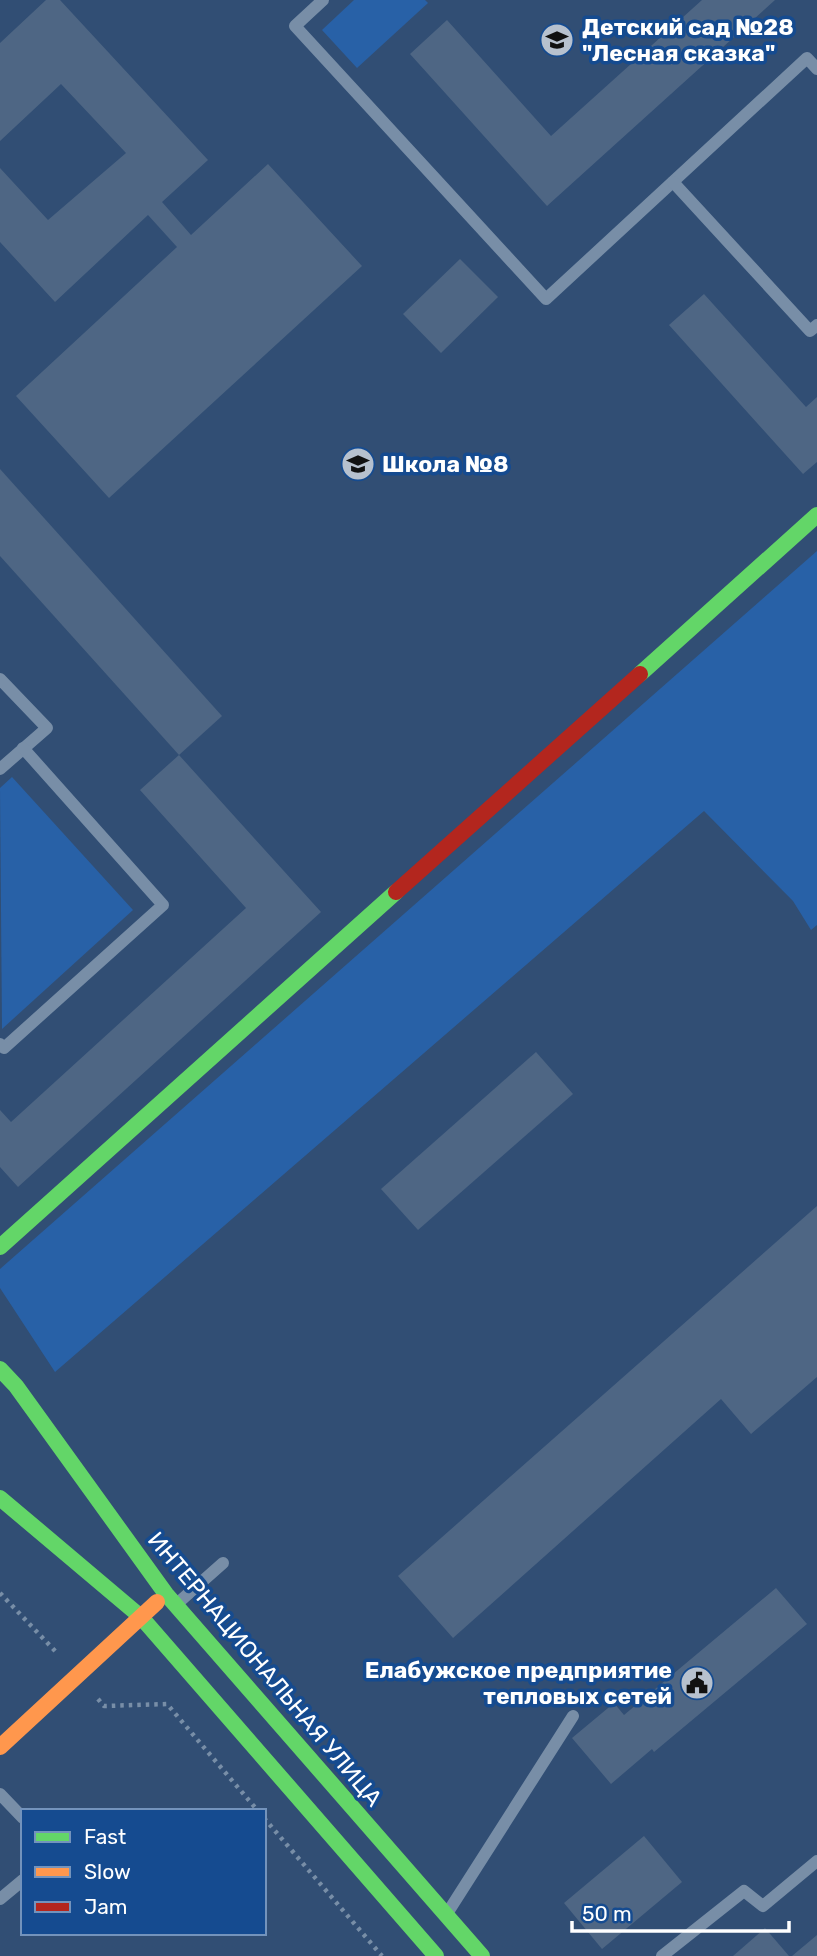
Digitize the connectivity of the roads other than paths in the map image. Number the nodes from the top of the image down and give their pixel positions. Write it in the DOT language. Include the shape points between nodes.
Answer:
graph roads {
  1 [pos="323,0"];
  2 [pos="817,69"];
  3 [pos="673,182"];
  4 [pos="817,325"];
  5 [pos="817,515"];
  6 [pos="0,679"];
  7 [pos="23,748"];
  8 [pos="0,769"];
  9 [pos="0,1044"];
  10 [pos="0,1247"];
  11 [pos="0,1369"];
  12 [pos="0,1498"];
  13 [pos="223,1563"];
  14 [pos="171,1600"];
  15 [pos="141,1617"];
  16 [pos="573,1716"];
  17 [pos="0,1747"];
  18 [pos="0,1794"];
  19 [pos="21,1816"];
  20 [pos="817,1861"];
  21 [pos="21,1882"];
  22 [pos="0,1899"];
  23 [pos="446,1915"];
  24 [pos="436,1956"];
  25 [pos="482,1956"];
  26 [pos="662,1956"];
  1 -- 3 [label="lane" via="295,26 547,299"];
  2 -- 3 [label="lane" via="807,58"];
  3 -- 4 [label="lane" via="810,331"];
  5 -- 10 [label="street"];
  6 -- 7 [label="lane" via="47,728"];
  7 -- 8 [label="lane"];
  7 -- 9 [label="lane" via="163,905 4,1048"];
  11 -- 14 [label="street, ИНТЕРНАЦИОНАЛЬНАЯ УЛИЦА"];
  12 -- 15 [label="street"];
  13 -- 14 [label="lane"];
  14 -- 15 [label="street"];
  14 -- 23 [label="street, ИНТЕРНАЦИОНАЛЬНАЯ УЛИЦА"];
  15 -- 17 [label="street"];
  15 -- 24 [label="street"];
  16 -- 23 [label="lane"];
  18 -- 19 [label="lane"];
  20 -- 26 [label="lane" via="763,1906 744,1891"];
  21 -- 22 [label="lane"];
  23 -- 25 [label="street, ИНТЕРНАЦИОНАЛЬНАЯ УЛИЦА"];
}
